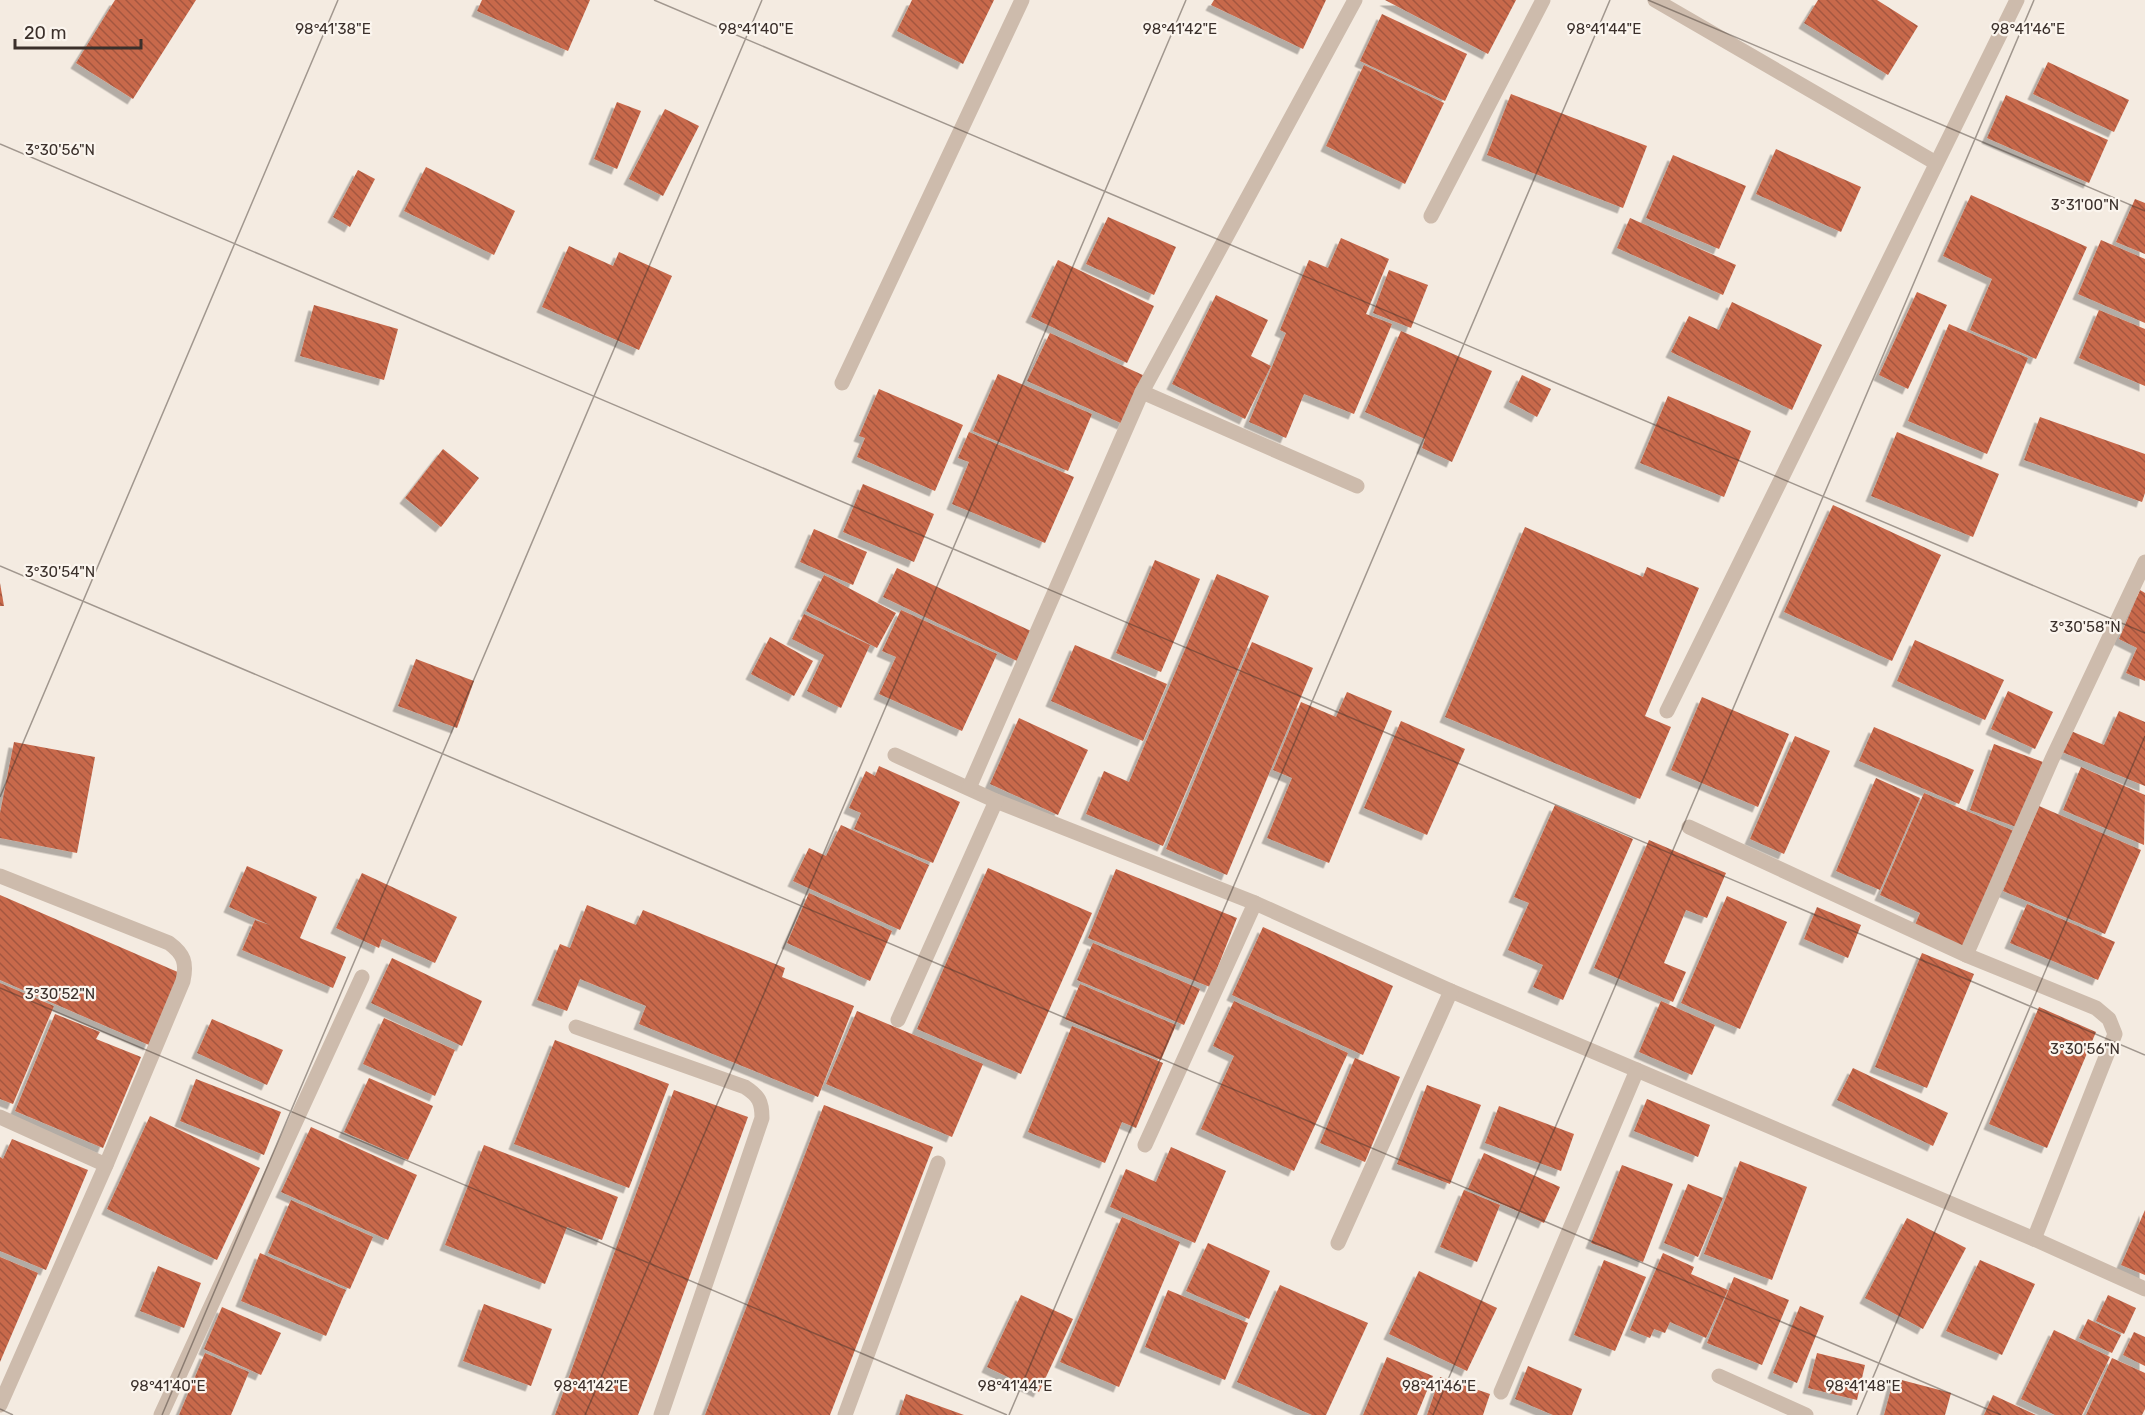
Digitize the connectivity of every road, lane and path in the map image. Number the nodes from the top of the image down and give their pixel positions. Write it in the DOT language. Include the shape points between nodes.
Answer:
graph roads {
  1 [pos="1022,0"];
  2 [pos="1355,0"];
  3 [pos="1543,0"];
  4 [pos="1655,0"];
  5 [pos="2017,0"];
  6 [pos="1936,163"];
  7 [pos="1431,216"];
  8 [pos="842,383"];
  9 [pos="1142,392"];
  10 [pos="1357,486"];
  11 [pos="2145,562"];
  12 [pos="1667,711"];
  13 [pos="895,755"];
  14 [pos="969,788"];
  15 [pos="996,801"];
  16 [pos="1689,827"];
  17 [pos="0,876"];
  18 [pos="1255,903"];
  19 [pos="1966,956"];
  20 [pos="363,977"];
  21 [pos="1451,991"];
  22 [pos="898,1020"];
  23 [pos="576,1028"];
  24 [pos="1637,1070"];
  25 [pos="0,1117"];
  26 [pos="1145,1145"];
  27 [pos="938,1163"];
  28 [pos="106,1165"];
  29 [pos="2034,1239"];
  30 [pos="1338,1243"];
  31 [pos="2145,1290"];
  32 [pos="1719,1376"];
  33 [pos="1501,1392"];
  34 [pos="0,1405"];
  35 [pos="160,1415"];
  36 [pos="661,1415"];
  37 [pos="845,1415"];
  38 [pos="1806,1415"];
  1 -- 8 [label="street"];
  2 -- 9 [label="street"];
  3 -- 7 [label="street"];
  4 -- 6 [label="street"];
  5 -- 6 [label="street"];
  6 -- 12 [label="street"];
  9 -- 10 [label="street"];
  9 -- 14 [label="street"];
  11 -- 19 [label="street" via="2052,759"];
  13 -- 14 [label="street"];
  14 -- 15 [label="street"];
  15 -- 18 [label="street"];
  15 -- 22 [label="street"];
  16 -- 19 [label="street"];
  17 -- 28 [label="street" via="170,943 184,958 183,981"];
  18 -- 21 [label="street"];
  18 -- 26 [label="street"];
  19 -- 29 [label="street" via="2096,1008 2109,1018 2115,1034"];
  20 -- 35 [label="street"];
  21 -- 24 [label="street"];
  21 -- 30 [label="street"];
  23 -- 36 [label="street" via="745,1087 758,1095 762,1106 762,1118"];
  24 -- 29 [label="street"];
  24 -- 33 [label="street"];
  25 -- 28 [label="street"];
  27 -- 37 [label="street"];
  28 -- 34 [label="street"];
  29 -- 31 [label="street"];
  32 -- 38 [label="street"];
}
